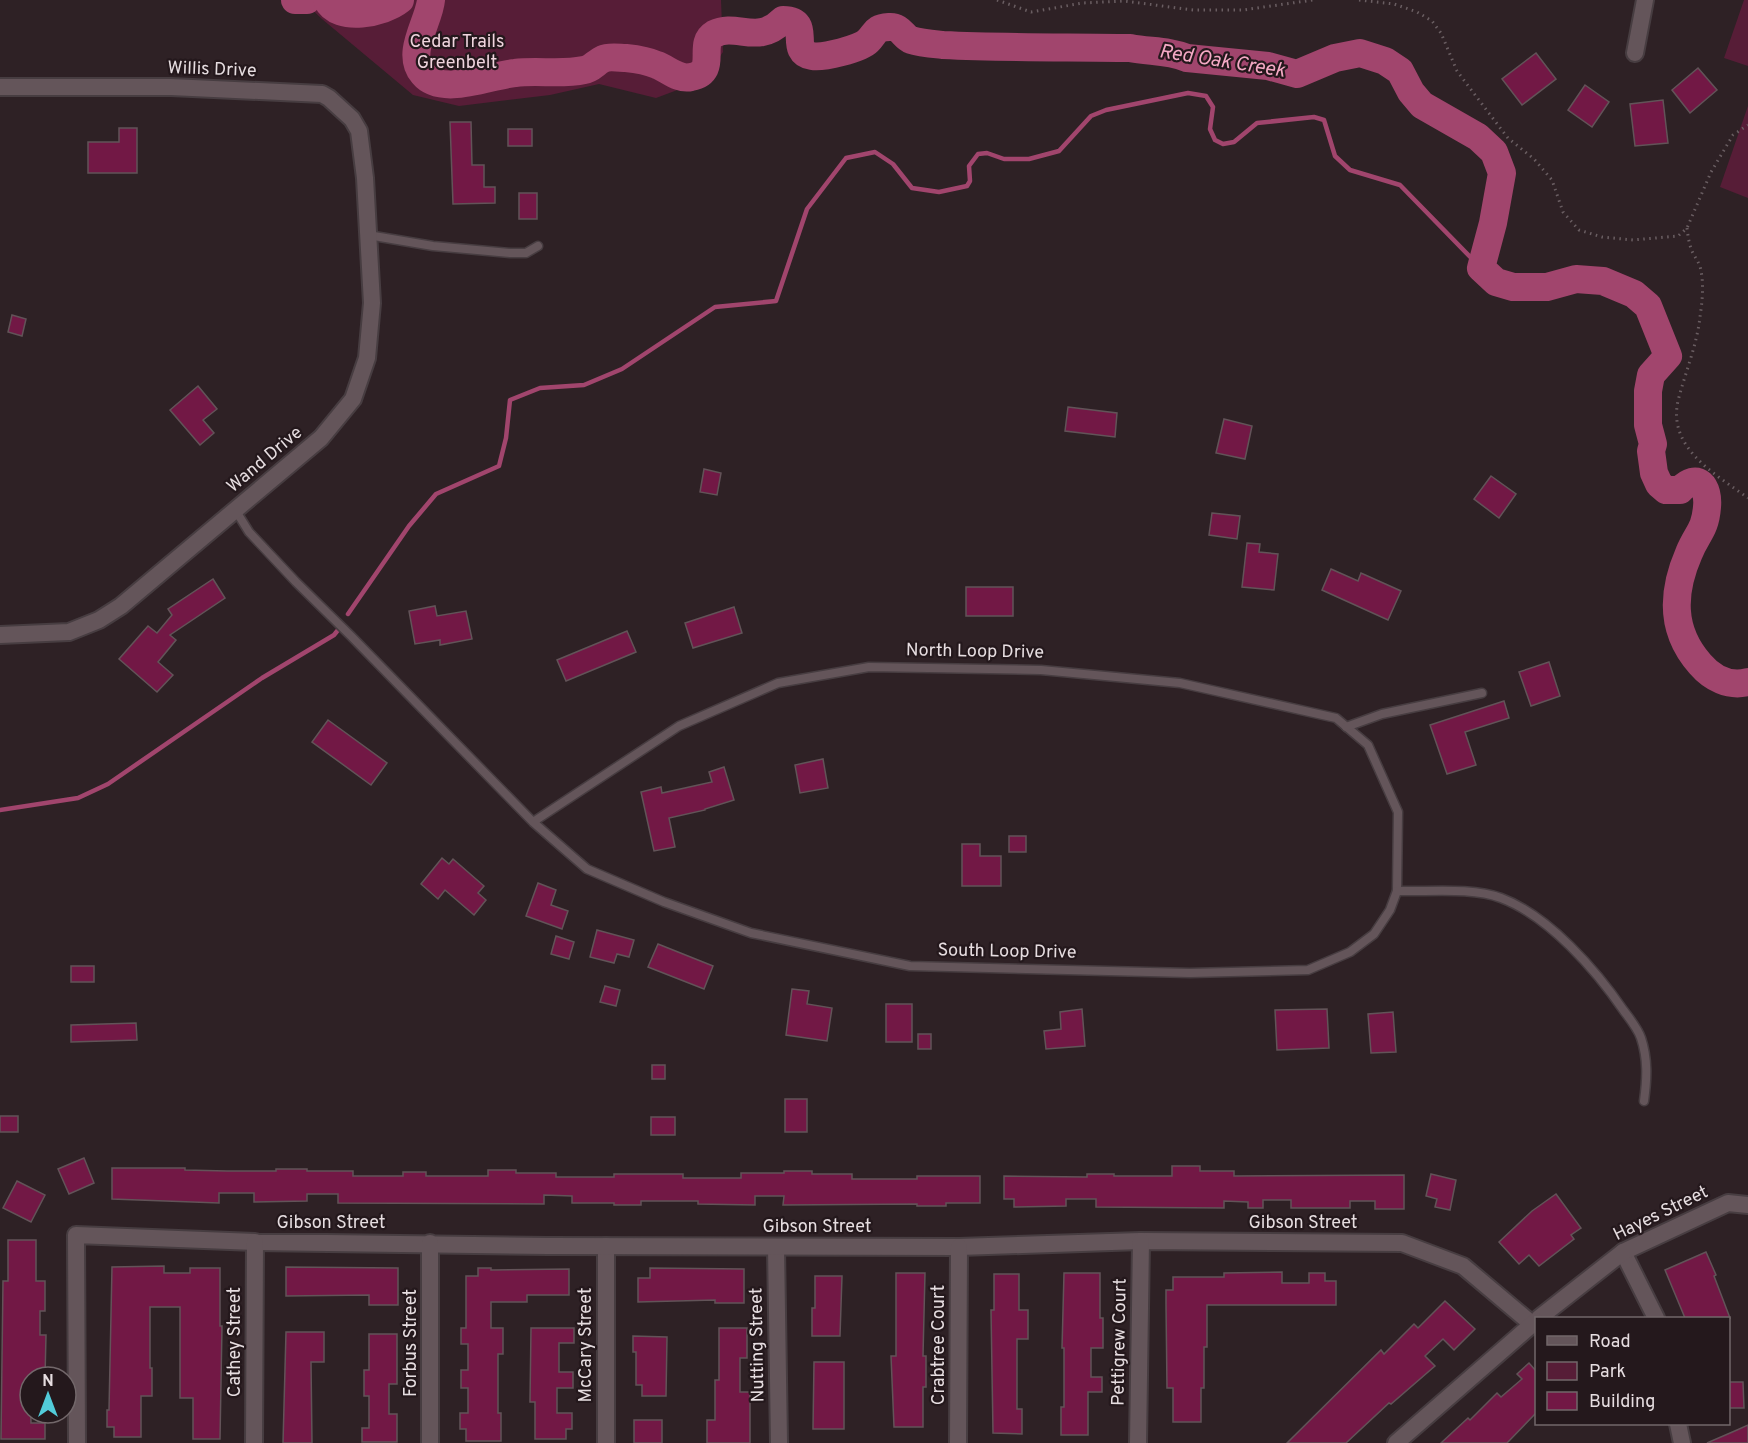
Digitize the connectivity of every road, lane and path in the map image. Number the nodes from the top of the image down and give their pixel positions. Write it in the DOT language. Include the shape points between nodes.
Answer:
graph roads {
  1 [pos="997,0"];
  2 [pos="1312,0"];
  3 [pos="1359,0"];
  4 [pos="1645,0"];
  5 [pos="1635,53"];
  6 [pos="0,87"];
  7 [pos="1748,125"];
  8 [pos="365,178"];
  9 [pos="1687,228"];
  10 [pos="368,235"];
  11 [pos="538,246"];
  12 [pos="1748,498"];
  13 [pos="236,511"];
  14 [pos="0,635"];
  15 [pos="1482,693"];
  16 [pos="1346,727"];
  17 [pos="1398,812"];
  18 [pos="533,822"];
  19 [pos="1396,891"];
  20 [pos="1644,1101"];
  21 [pos="1748,1204"];
  22 [pos="1141,1241"];
  23 [pos="255,1242"];
  24 [pos="430,1243"];
  25 [pos="606,1246"];
  26 [pos="776,1247"];
  27 [pos="959,1247"];
  28 [pos="1623,1252"];
  29 [pos="1541,1317"];
  30 [pos="1656,1317"];
  31 [pos="1535,1320"];
  32 [pos="1535,1322"];
  33 [pos="1678,1425"];
  34 [pos="1399,1442"];
  35 [pos="77,1443"];
  36 [pos="254,1443"];
  37 [pos="430,1443"];
  38 [pos="606,1443"];
  39 [pos="779,1443"];
  40 [pos="958,1443"];
  41 [pos="1138,1443"];
  42 [pos="1682,1443"];
  1 -- 2 [label="path" via="1031,12 1083,3 1124,2 1193,10 1243,10"];
  3 -- 9 [label="path" via="1394,4 1431,21 1441,33 1457,71 1508,138 1552,180 1563,212 1579,230 1633,240 1678,236"];
  4 -- 5 [label="street"];
  6 -- 8 [label="street, Willis Drive" via="171,87 322,94 352,119 359,131"];
  7 -- 9 [label="path" via="1733,135 1711,172"];
  8 -- 10 [label="street, Wand Drive"];
  9 -- 12 [label="path" via="1701,271 1700,319 1678,400 1678,426 1685,447"];
  10 -- 11 [label="lane" via="510,253 526,253"];
  10 -- 13 [label="street, Wand Drive" via="372,303 367,358 353,399 321,438"];
  13 -- 14 [label="street, Wand Drive" via="99,620 69,632"];
  13 -- 18 [label="lane, South Loop Drive" via="249,532 296,582"];
  15 -- 16 [label="lane" via="1382,714"];
  16 -- 17 [label="lane, North Loop Drive" via="1368,745"];
  16 -- 18 [label="lane, North Loop Drive" via="1336,718 1180,683 1041,670 869,666 778,683 679,726"];
  17 -- 19 [label="lane, South Loop Drive"];
  18 -- 19 [label="lane, South Loop Drive" via="587,869 664,902 751,933 910,966 1190,973 1308,970 1350,952 1374,934 1390,910"];
  19 -- 20 [label="lane" via="1473,893 1501,898 1561,937 1604,982 1641,1036 1648,1071"];
  21 -- 28 [label="street, Hayes Street" via="1728,1203"];
  22 -- 27 [label="street, Gibson Street"];
  22 -- 31 [label="street, Gibson Street" via="1402,1243 1463,1266"];
  22 -- 41 [label="street, Pettigrew Court"];
  23 -- 24 [label="street, Gibson Street"];
  23 -- 35 [label="street, Gibson Street" via="76,1235"];
  23 -- 36 [label="street, Cathey Street"];
  24 -- 25 [label="street, Gibson Street"];
  24 -- 37 [label="street, Forbus Street"];
  25 -- 26 [label="street, Gibson Street"];
  25 -- 38 [label="street, McCary Street"];
  26 -- 27 [label="street, Gibson Street"];
  26 -- 39 [label="street, Nutting Street"];
  27 -- 40 [label="street, Crabtree Court"];
  28 -- 29 [label="street, Hayes Street"];
  28 -- 30 [label="street"];
  32 -- 34 [label="street, Hayes Street"];
  33 -- 42 [label="street"];
}
